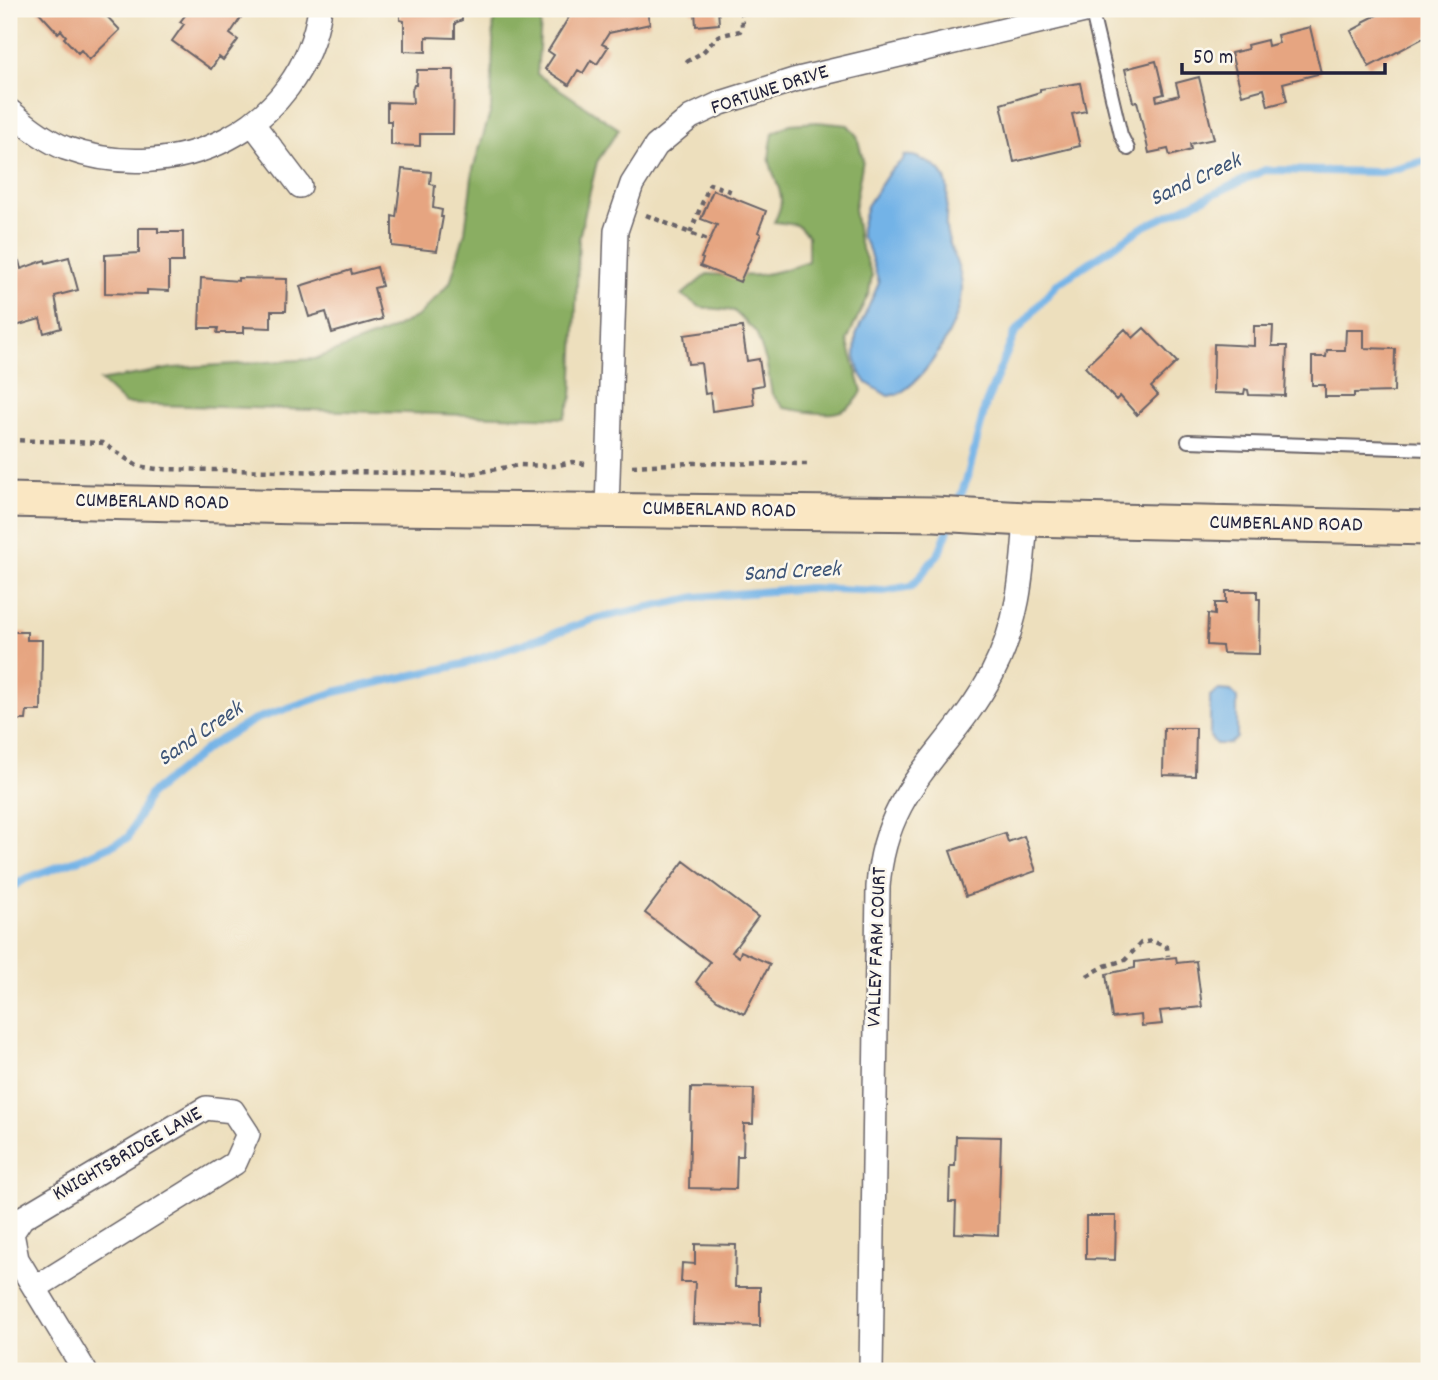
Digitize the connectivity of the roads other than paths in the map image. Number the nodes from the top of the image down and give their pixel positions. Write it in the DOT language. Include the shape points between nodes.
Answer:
graph roads {
  1 [pos="320,9"];
  2 [pos="1092,9"];
  3 [pos="10,112"];
  4 [pos="253,124"];
  5 [pos="1128,149"];
  6 [pos="300,186"];
  7 [pos="1188,441"];
  8 [pos="1429,449"];
  9 [pos="9,500"];
  10 [pos="607,509"];
  11 [pos="1026,519"];
  12 [pos="1429,528"];
  13 [pos="35,1288"];
  14 [pos="85,1371"];
  15 [pos="871,1371"];
  1 -- 4 [label="street" via="302,65"];
  2 -- 5 [label="lane"];
  2 -- 10 [label="street, FORTUNE DRIVE" via="794,80 691,117 656,146 632,184 616,231"];
  3 -- 4 [label="street" via="64,147 130,160 169,159 200,151"];
  4 -- 6 [label="street"];
  7 -- 8 [label="lane"];
  9 -- 10 [label="main road, CUMBERLAND ROAD"];
  10 -- 11 [label="main road, CUMBERLAND ROAD"];
  11 -- 12 [label="main road, CUMBERLAND ROAD"];
  11 -- 15 [label="street, VALLEY FARM COURT" via="1021,589 1004,651 976,701 895,812 880,858"];
  13 -- 13 [label="street, KNIGHTSBRIDGE LANE" via="236,1163 248,1134 233,1111 206,1108 22,1217 12,1233 17,1259"];
  13 -- 14 [label="street, KNIGHTSBRIDGE LANE"];
}
